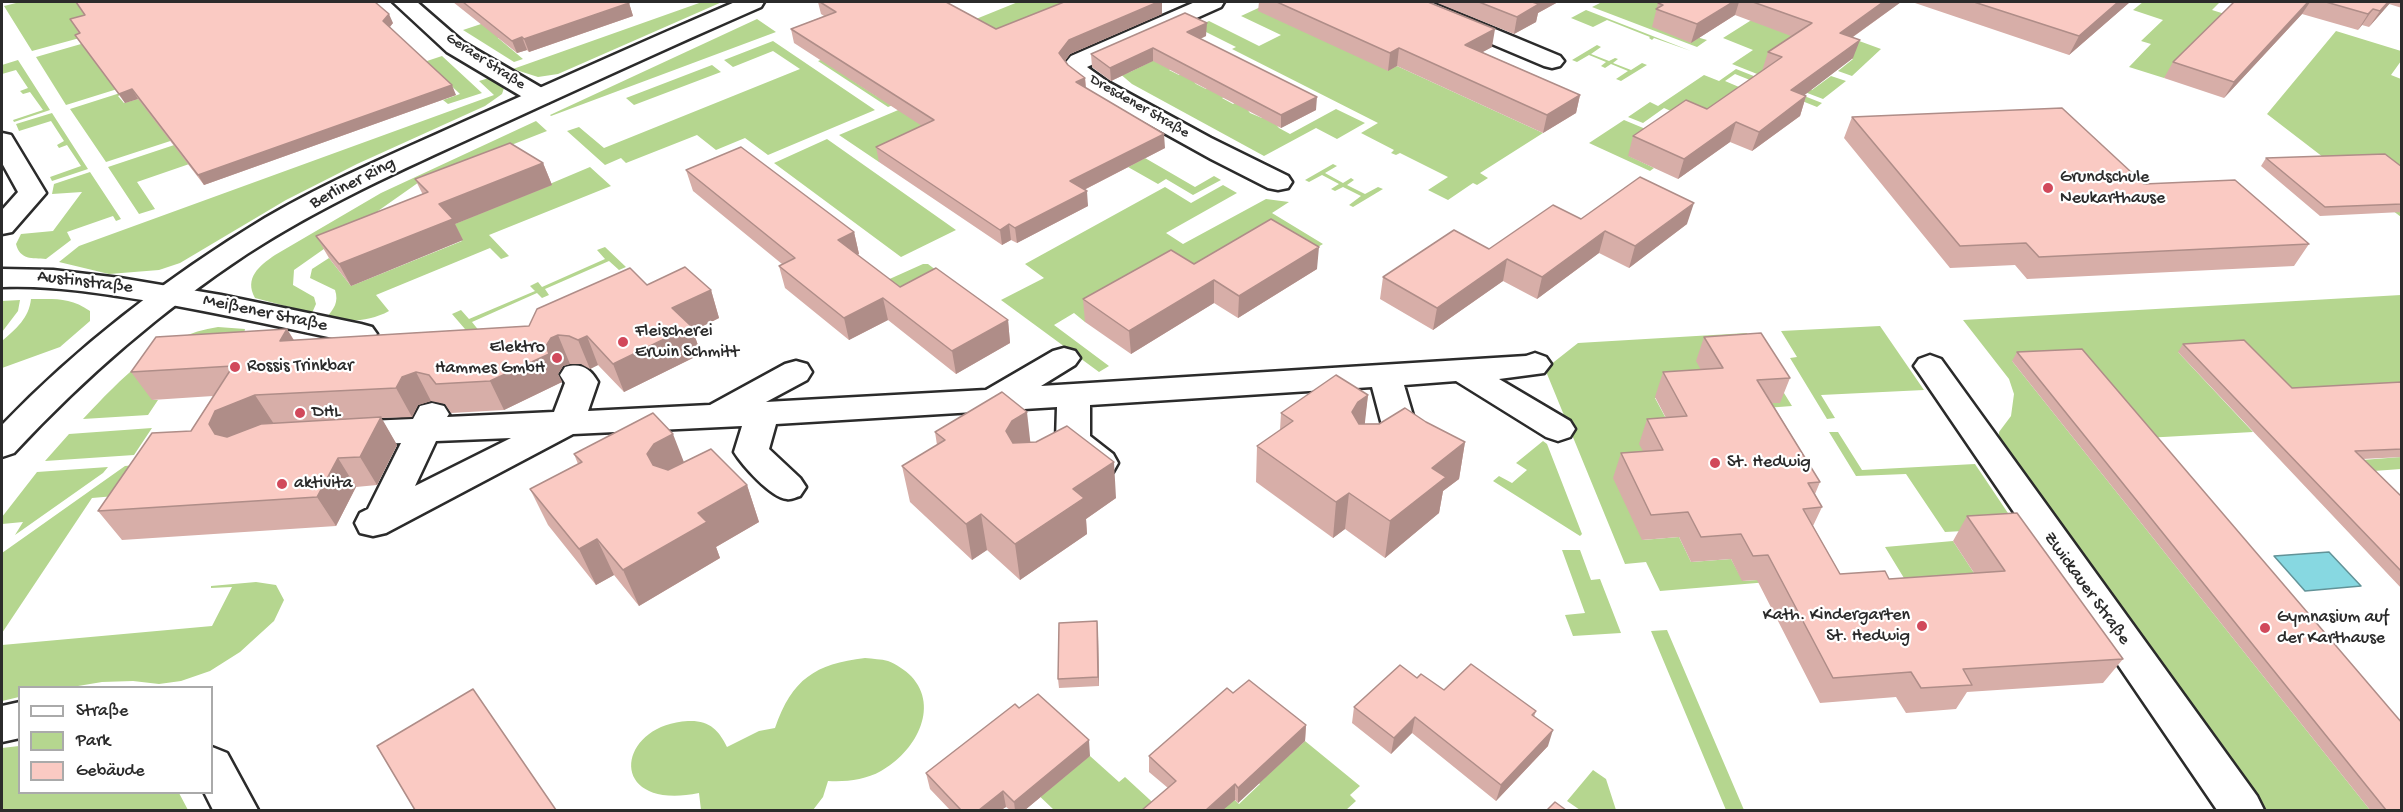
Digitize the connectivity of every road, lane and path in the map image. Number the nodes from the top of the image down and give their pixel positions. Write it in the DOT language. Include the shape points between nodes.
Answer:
graph roads {
  1 [pos="404,2"];
  2 [pos="753,2"];
  3 [pos="1213,2"];
  4 [pos="1412,2"];
  5 [pos="1552,61"];
  6 [pos="540,97"];
  7 [pos="2,141"];
  8 [pos="1278,182"];
  9 [pos="2,226"];
  10 [pos="2,278"];
  11 [pos="169,295"];
  12 [pos="361,334"];
  13 [pos="1930,366"];
  14 [pos="1461,370"];
  15 [pos="1401,371"];
  16 [pos="571,383"];
  17 [pos="1095,386"];
  18 [pos="993,400"];
  19 [pos="839,410"];
  20 [pos="763,414"];
  21 [pos="713,416"];
  22 [pos="566,424"];
  23 [pos="2,445"];
  24 [pos="751,452"];
  25 [pos="1448,456"];
  26 [pos="1103,464"];
  27 [pos="721,469"];
  28 [pos="788,488"];
  29 [pos="18,720"];
  30 [pos="2,724"];
  31 [pos="213,768"];
  32 [pos="236,810"];
  33 [pos="2242,810"];
  1 -- 6 [label="street, Geraer Straße" via="456,47"];
  2 -- 6 [label="street, Berliner Ring"];
  3 -- 8 [label="street, Dresdener Straße" via="1079,61 1074,67 1078,73 1248,169"];
  4 -- 5 [label="street"];
  6 -- 11 [label="street, Berliner Ring" via="388,166 277,224"];
  7 -- 9 [label="street" via="32,193"];
  10 -- 11 [label="street, Austinstraße" via="34,276"];
  11 -- 12 [label="street, Meißener Straße"];
  11 -- 23 [label="street, Berliner Ring" via="85,363"];
  13 -- 33 [label="street, Zwickauer Straße"];
  14 -- 14 [label="street" via="1534,365 1558,429"];
  14 -- 15 [label="street"];
  15 -- 17 [label="street" via="1246,396 1172,385"];
  15 -- 25 [label="street" via="1387,434"];
  16 -- 22 [label="street"];
  17 -- 18 [label="street"];
  17 -- 18 [label="street" via="1062,356"];
  17 -- 26 [label="street" via="1060,449"];
  18 -- 19 [label="street" via="947,412"];
  19 -- 20 [label="street"];
  19 -- 21 [label="street" via="794,370"];
  20 -- 21 [label="street"];
  20 -- 24 [label="street"];
  21 -- 22 [label="street"];
  22 -- 22 [label="street" via="378,520 375,432 486,419"];
  24 -- 27 [label="street"];
  24 -- 28 [label="street"];
  29 -- 30 [label="street"];
  31 -- 32 [label="street"];
}
